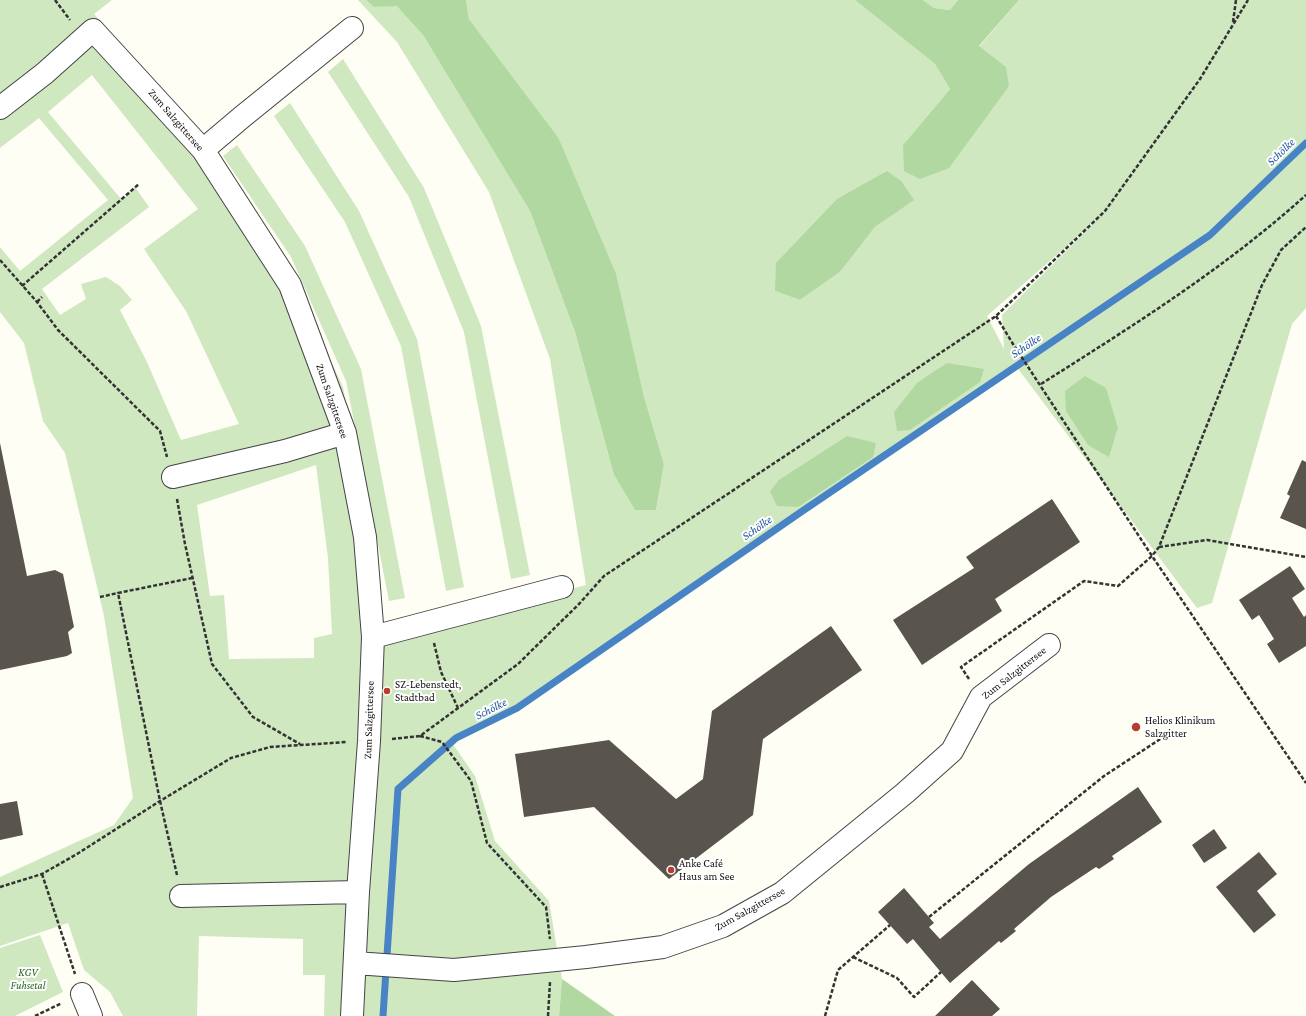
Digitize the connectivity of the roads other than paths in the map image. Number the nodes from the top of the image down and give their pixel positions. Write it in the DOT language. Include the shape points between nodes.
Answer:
graph roads {
  1 [pos="352,28"];
  2 [pos="0,108"];
  3 [pos="203,150"];
  4 [pos="344,433"];
  5 [pos="173,477"];
  6 [pos="562,587"];
  7 [pos="373,637"];
  8 [pos="1049,645"];
  9 [pos="358,892"];
  10 [pos="181,896"];
  11 [pos="365,964"];
  12 [pos="82,994"];
  13 [pos="92,1016"];
  14 [pos="352,1016"];
  1 -- 3 [label="street"];
  2 -- 3 [label="street, Zum Salzgittersee" via="94,30"];
  3 -- 4 [label="street, Zum Salzgittersee" via="290,285"];
  4 -- 5 [label="street" via="285,451"];
  4 -- 7 [label="street, Zum Salzgittersee" via="365,536"];
  6 -- 7 [label="street"];
  7 -- 9 [label="street, Zum Salzgittersee" via="369,741"];
  8 -- 11 [label="street, Zum Salzgittersee" via="981,697 952,751 905,793 782,893 723,926 663,947 552,960 454,970"];
  9 -- 10 [label="street"];
  9 -- 11 [label="street, Zum Salzgittersee"];
  11 -- 14 [label="street, Zum Salzgittersee"];
  12 -- 13 [label="street"];
}
